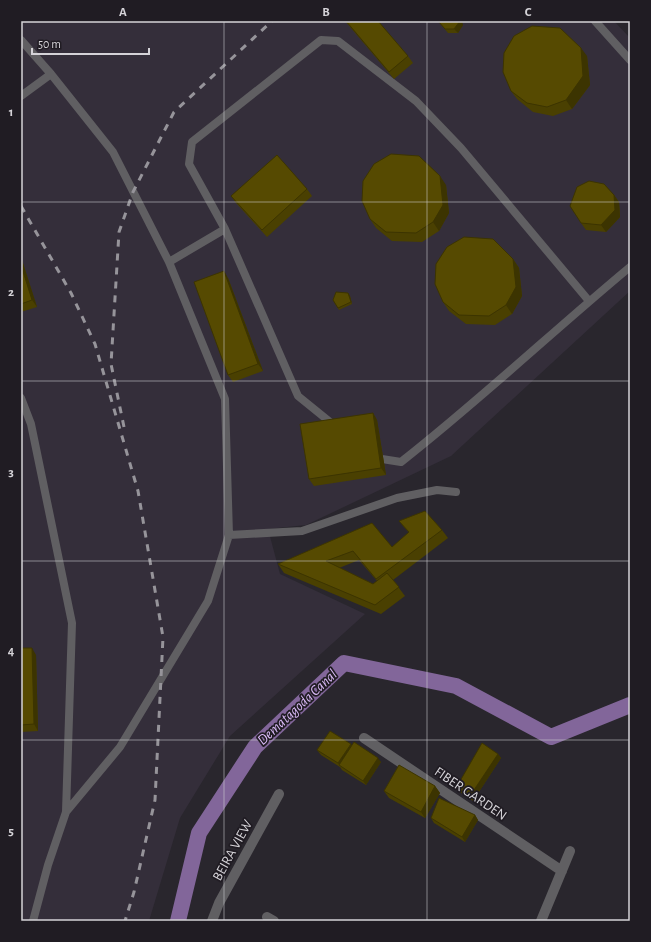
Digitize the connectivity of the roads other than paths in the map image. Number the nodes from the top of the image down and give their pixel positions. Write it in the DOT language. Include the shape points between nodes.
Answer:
graph roads {
  1 [pos="595,21"];
  2 [pos="21,40"];
  3 [pos="630,60"];
  4 [pos="51,74"];
  5 [pos="21,96"];
  6 [pos="225,229"];
  7 [pos="169,262"];
  8 [pos="630,267"];
  9 [pos="589,301"];
  10 [pos="21,398"];
  11 [pos="343,432"];
  12 [pos="366,450"];
  13 [pos="456,492"];
  14 [pos="229,535"];
  15 [pos="364,738"];
  16 [pos="279,794"];
  17 [pos="66,812"];
  18 [pos="570,851"];
  19 [pos="562,871"];
  20 [pos="33,921"];
  21 [pos="212,921"];
  22 [pos="541,921"];
  1 -- 3 [label="lane"];
  2 -- 4 [label="lane"];
  4 -- 5 [label="lane"];
  4 -- 7 [label="lane" via="113,152"];
  6 -- 7 [label="lane"];
  6 -- 9 [label="lane" via="189,164 192,142 321,40 338,41 416,101 461,148"];
  6 -- 11 [label="lane" via="298,396"];
  7 -- 14 [label="lane" via="225,398"];
  8 -- 9 [label="lane"];
  9 -- 12 [label="lane" via="401,462 382,459"];
  10 -- 17 [label="lane" via="31,424 72,623"];
  13 -- 14 [label="lane" via="437,490 398,498 302,532"];
  14 -- 17 [label="lane" via="208,601 120,747"];
  15 -- 19 [label="street, FIBER GARDEN"];
  16 -- 21 [label="street, BEIRA VIEW" via="219,903"];
  17 -- 20 [label="lane"];
  18 -- 19 [label="street"];
  19 -- 22 [label="street"];
}
